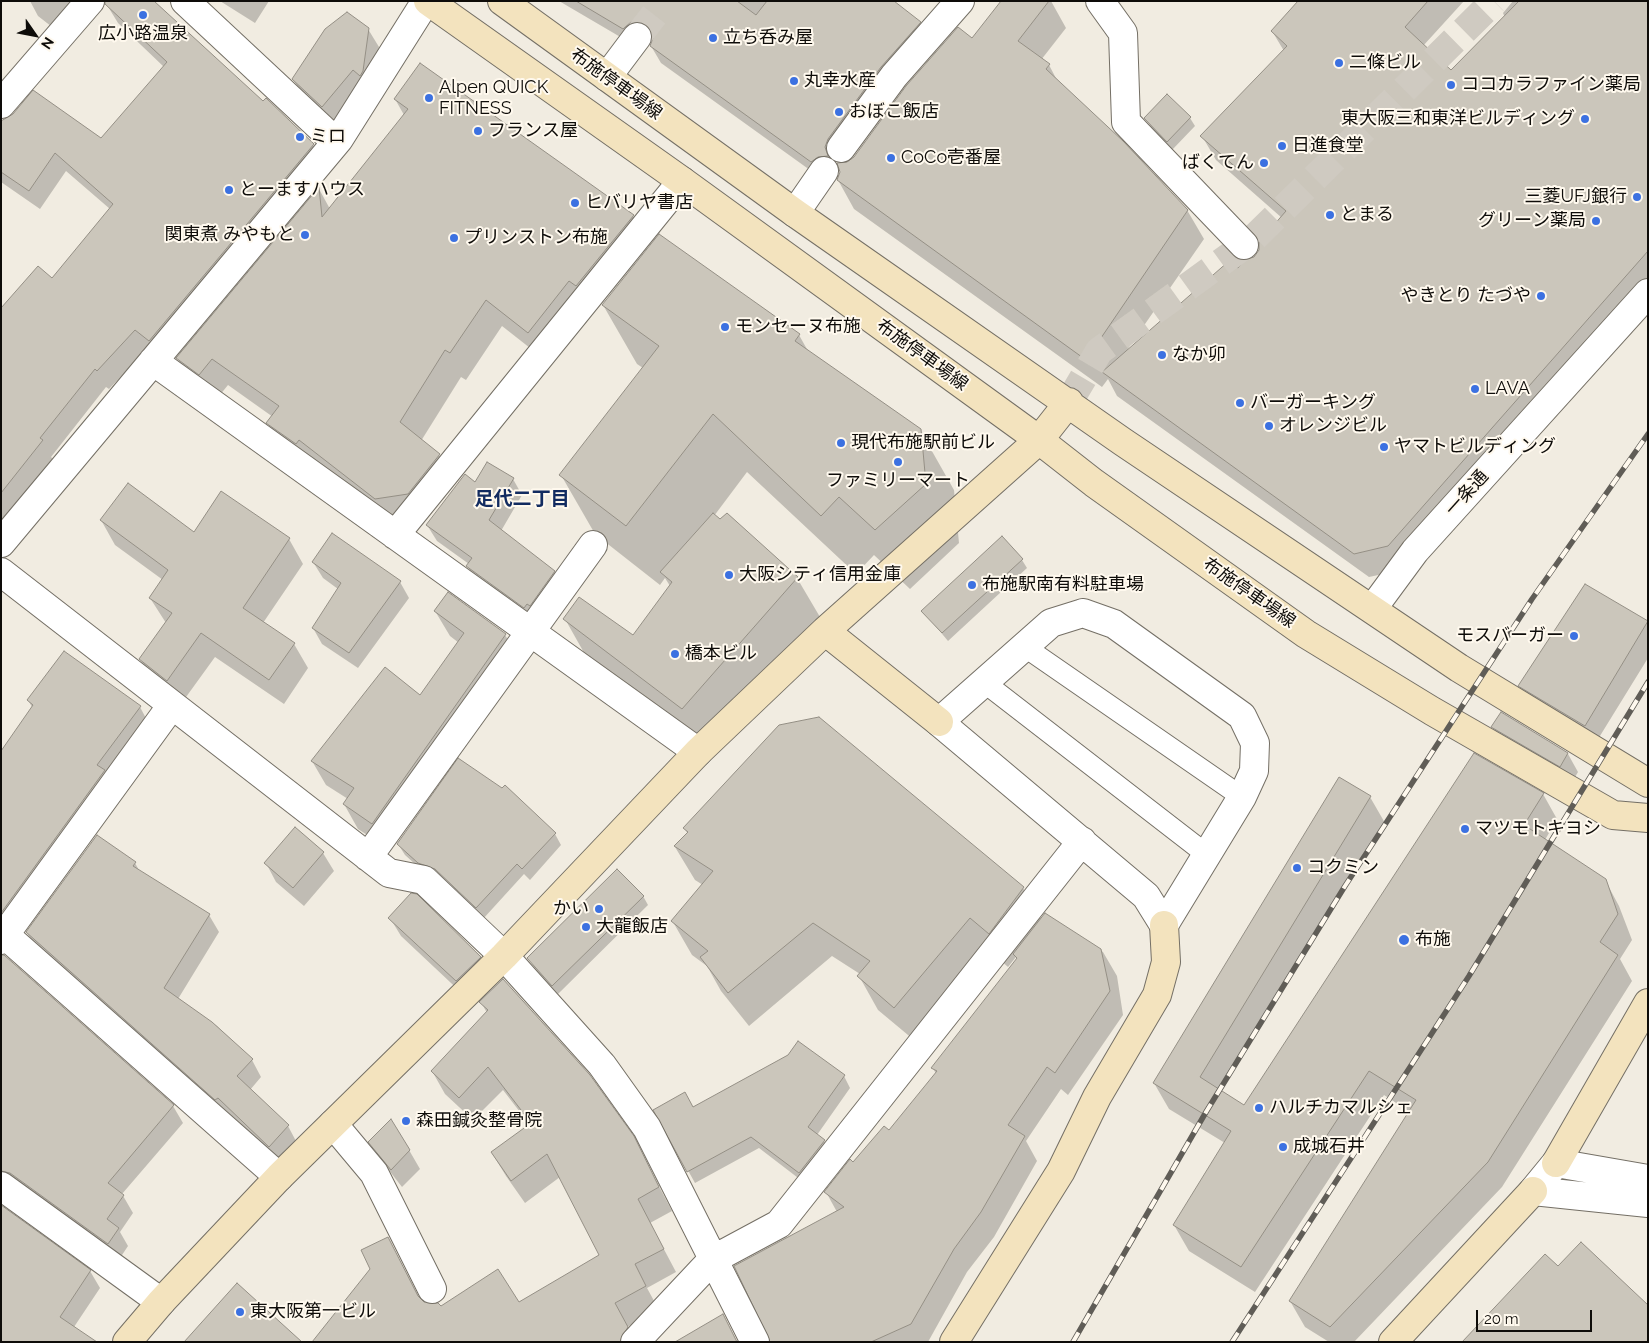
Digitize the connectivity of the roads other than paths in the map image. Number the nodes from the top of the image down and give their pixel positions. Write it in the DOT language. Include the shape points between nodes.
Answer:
graph roads {
  1 [pos="90,1"];
  2 [pos="185,1"];
  3 [pos="427,1"];
  4 [pos="502,1"];
  5 [pos="960,1"];
  6 [pos="1100,1"];
  7 [pos="637,37"];
  8 [pos="608,77"];
  9 [pos="1,104"];
  10 [pos="336,142"];
  11 [pos="841,148"];
  12 [pos="824,171"];
  13 [pos="682,181"];
  14 [pos="796,213"];
  15 [pos="1244,245"];
  16 [pos="1648,293"];
  17 [pos="154,361"];
  18 [pos="1069,402"];
  19 [pos="1039,440"];
  20 [pos="395,535"];
  21 [pos="1,543"];
  22 [pos="594,545"];
  23 [pos="1,572"];
  24 [pos="1373,608"];
  25 [pos="826,631"];
  26 [pos="532,632"];
  27 [pos="1025,647"];
  28 [pos="985,682"];
  29 [pos="172,705"];
  30 [pos="938,722"];
  31 [pos="698,752"];
  32 [pos="1648,783"];
  33 [pos="1242,797"];
  34 [pos="1648,818"];
  35 [pos="1082,841"];
  36 [pos="1206,854"];
  37 [pos="368,857"];
  38 [pos="1164,925"];
  39 [pos="3,937"];
  40 [pos="504,956"];
  41 [pos="1648,1003"];
  42 [pos="333,1124"];
  43 [pos="1556,1163"];
  44 [pos="279,1177"];
  45 [pos="1648,1178"];
  46 [pos="1,1186"];
  47 [pos="1533,1192"];
  48 [pos="1648,1203"];
  49 [pos="712,1260"];
  50 [pos="432,1289"];
  51 [pos="161,1302"];
  52 [pos="127,1342"];
  53 [pos="635,1342"];
  54 [pos="755,1342"];
  55 [pos="954,1342"];
  56 [pos="1393,1342"];
  1 -- 9 [label="street"];
  2 -- 10 [label="street"];
  3 -- 10 [label="street"];
  3 -- 13 [label="street, 布施停車場線"];
  4 -- 8 [label="street, 布施停車場線"];
  5 -- 11 [label="street" via="894,76"];
  6 -- 15 [label="street" via="1123,33 1126,122"];
  7 -- 8 [label="street"];
  8 -- 14 [label="street, 布施停車場線"];
  10 -- 17 [label="street"];
  12 -- 14 [label="street"];
  13 -- 19 [label="street, 布施停車場線"];
  13 -- 20 [label="street"];
  14 -- 18 [label="street, 布施停車場線"];
  16 -- 24 [label="street, 一条通" via="1414,551"];
  17 -- 20 [label="street"];
  17 -- 21 [label="street"];
  18 -- 19 [label="street"];
  18 -- 24 [label="street, 布施停車場線" via="1123,442"];
  19 -- 25 [label="street"];
  19 -- 34 [label="street, 布施停車場線" via="1110,494 1343,657 1613,815"];
  20 -- 26 [label="street"];
  22 -- 26 [label="street"];
  23 -- 29 [label="street"];
  24 -- 32 [label="street, 布施停車場線" via="1458,668"];
  25 -- 30 [label="street"];
  25 -- 31 [label="street"];
  26 -- 31 [label="street"];
  26 -- 37 [label="street"];
  27 -- 28 [label="street"];
  27 -- 33 [label="lane"];
  27 -- 33 [label="street" via="1051,623 1084,613 1114,624 1242,716 1255,743 1254,771"];
  28 -- 30 [label="street"];
  28 -- 36 [label="lane"];
  29 -- 37 [label="street"];
  29 -- 39 [label="street"];
  30 -- 35 [label="street"];
  31 -- 40 [label="street"];
  33 -- 36 [label="street"];
  35 -- 38 [label="street" via="1146,896"];
  35 -- 49 [label="street" via="779,1224"];
  36 -- 38 [label="street"];
  37 -- 40 [label="street" via="389,873 424,880"];
  38 -- 55 [label="street" via="1166,962 1157,995 1097,1097 1061,1171"];
  39 -- 44 [label="street"];
  40 -- 42 [label="street"];
  40 -- 49 [label="street" via="602,1065 646,1128"];
  41 -- 43 [label="street"];
  42 -- 44 [label="street"];
  42 -- 50 [label="street" via="374,1173"];
  43 -- 45 [label="street"];
  43 -- 47 [label="street"];
  44 -- 51 [label="street"];
  46 -- 51 [label="street"];
  47 -- 48 [label="street"];
  47 -- 56 [label="street"];
  49 -- 53 [label="street"];
  49 -- 54 [label="street"];
  51 -- 52 [label="street"];
}
